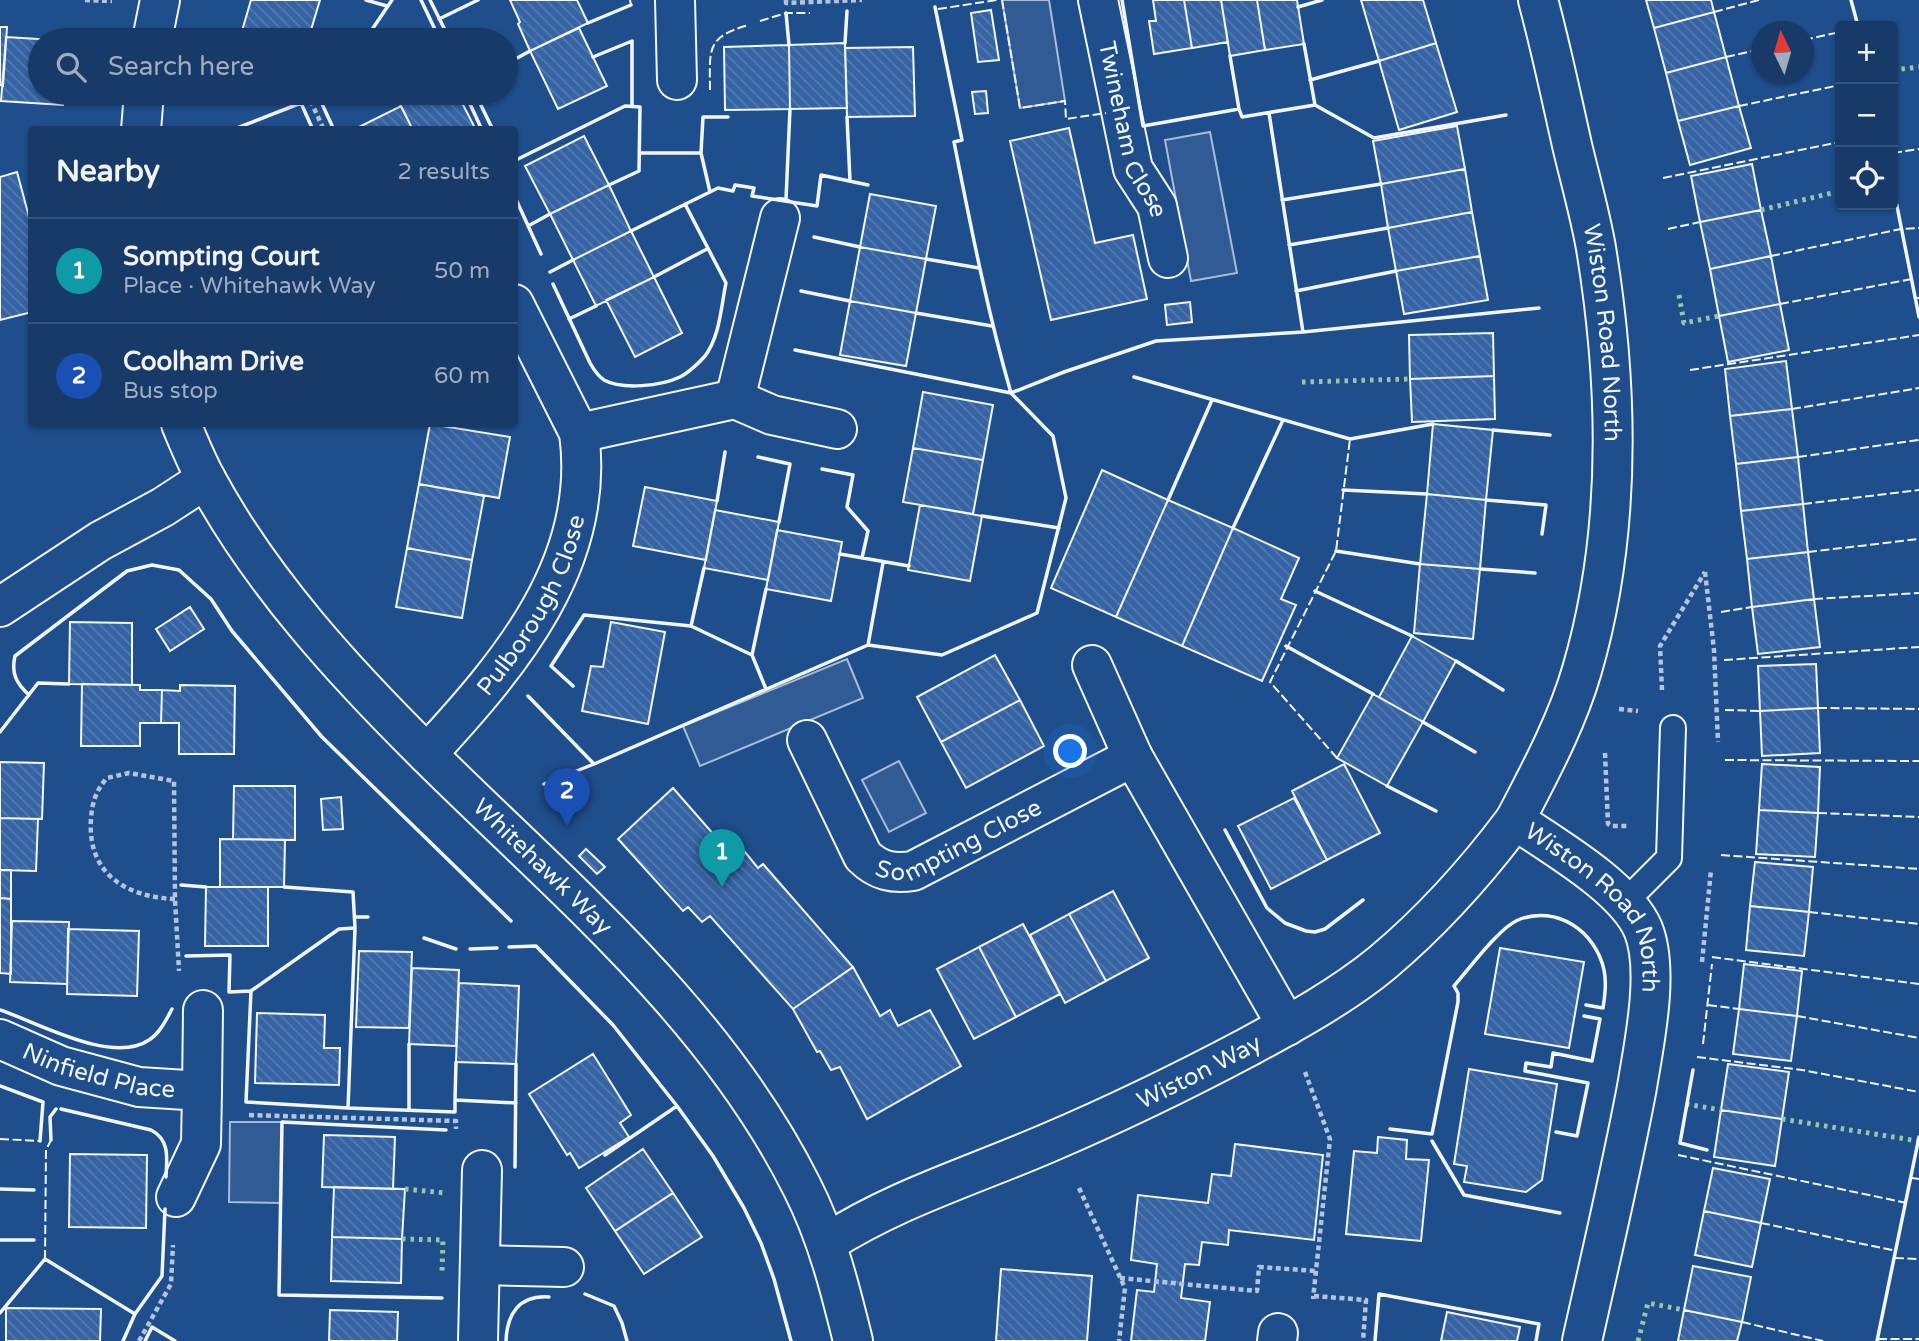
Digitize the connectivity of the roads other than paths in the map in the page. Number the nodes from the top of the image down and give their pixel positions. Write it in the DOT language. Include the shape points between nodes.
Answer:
graph roads {
  1 [pos="160,0"];
  2 [pos="675,0"];
  3 [pos="1098,0"];
  4 [pos="1538,0"];
  5 [pos="154,28"];
  6 [pos="677,80"];
  7 [pos="143,105"];
  8 [pos="141,126"];
  9 [pos="780,218"];
  10 [pos="1168,258"];
  11 [pos="518,312"];
  12 [pos="735,399"];
  13 [pos="182,427"];
  14 [pos="837,429"];
  15 [pos="579,433"];
  16 [pos="206,479"];
  17 [pos="0,607"];
  18 [pos="1092,665"];
  19 [pos="1673,728"];
  20 [pos="807,740"];
  21 [pos="427,754"];
  22 [pos="1133,757"];
  23 [pos="1515,820"];
  24 [pos="1625,902"];
  25 [pos="203,1010"];
  26 [pos="1287,1026"];
  27 [pos="0,1039"];
  28 [pos="201,1102"];
  29 [pos="482,1170"];
  30 [pos="176,1197"];
  31 [pos="827,1242"];
  32 [pos="481,1265"];
  33 [pos="564,1267"];
  34 [pos="478,1341"];
  35 [pos="853,1341"];
  36 [pos="1581,1341"];
  1 -- 5 [label="street"];
  2 -- 6 [label="street"];
  3 -- 10 [label="street, Twineham Close" via="1133,169 1157,206"];
  4 -- 23 [label="street, Wiston Road North" via="1596,246 1613,392 1612,476 1608,548 1582,671 1544,766"];
  7 -- 8 [label="street"];
  9 -- 12 [label="street"];
  11 -- 15 [label="street, Pulborough Close"];
  12 -- 14 [label="street" via="772,415"];
  12 -- 15 [label="street"];
  13 -- 16 [label="street, Whitehawk Way"];
  15 -- 21 [label="street, Pulborough Close" via="580,503 561,569 522,640"];
  16 -- 17 [label="street"];
  16 -- 21 [label="street, Whitehawk Way" via="293,608"];
  18 -- 22 [label="street"];
  19 -- 24 [label="lane" via="1669,858"];
  20 -- 22 [label="street, Sompting Close" via="863,856 878,868 895,873 913,871"];
  21 -- 31 [label="street, Whitehawk Way" via="631,954 695,1026 770,1132 802,1186"];
  22 -- 26 [label="street"];
  23 -- 24 [label="street, Wiston Road North"];
  23 -- 26 [label="street, Wiston Way" via="1440,909 1382,963"];
  24 -- 36 [label="street, Wiston Road North" via="1643,931 1650,962 1647,1022 1626,1149"];
  25 -- 28 [label="street, Ninfield Place"];
  26 -- 31 [label="street, Wiston Way" via="1166,1091 861,1221"];
  27 -- 28 [label="street, Ninfield Place" via="61,1066"];
  28 -- 30 [label="street, Ninfield Place" via="201,1144"];
  29 -- 32 [label="street"];
  31 -- 35 [label="street, Whitehawk Way"];
  32 -- 33 [label="street"];
  32 -- 34 [label="street"];
}
